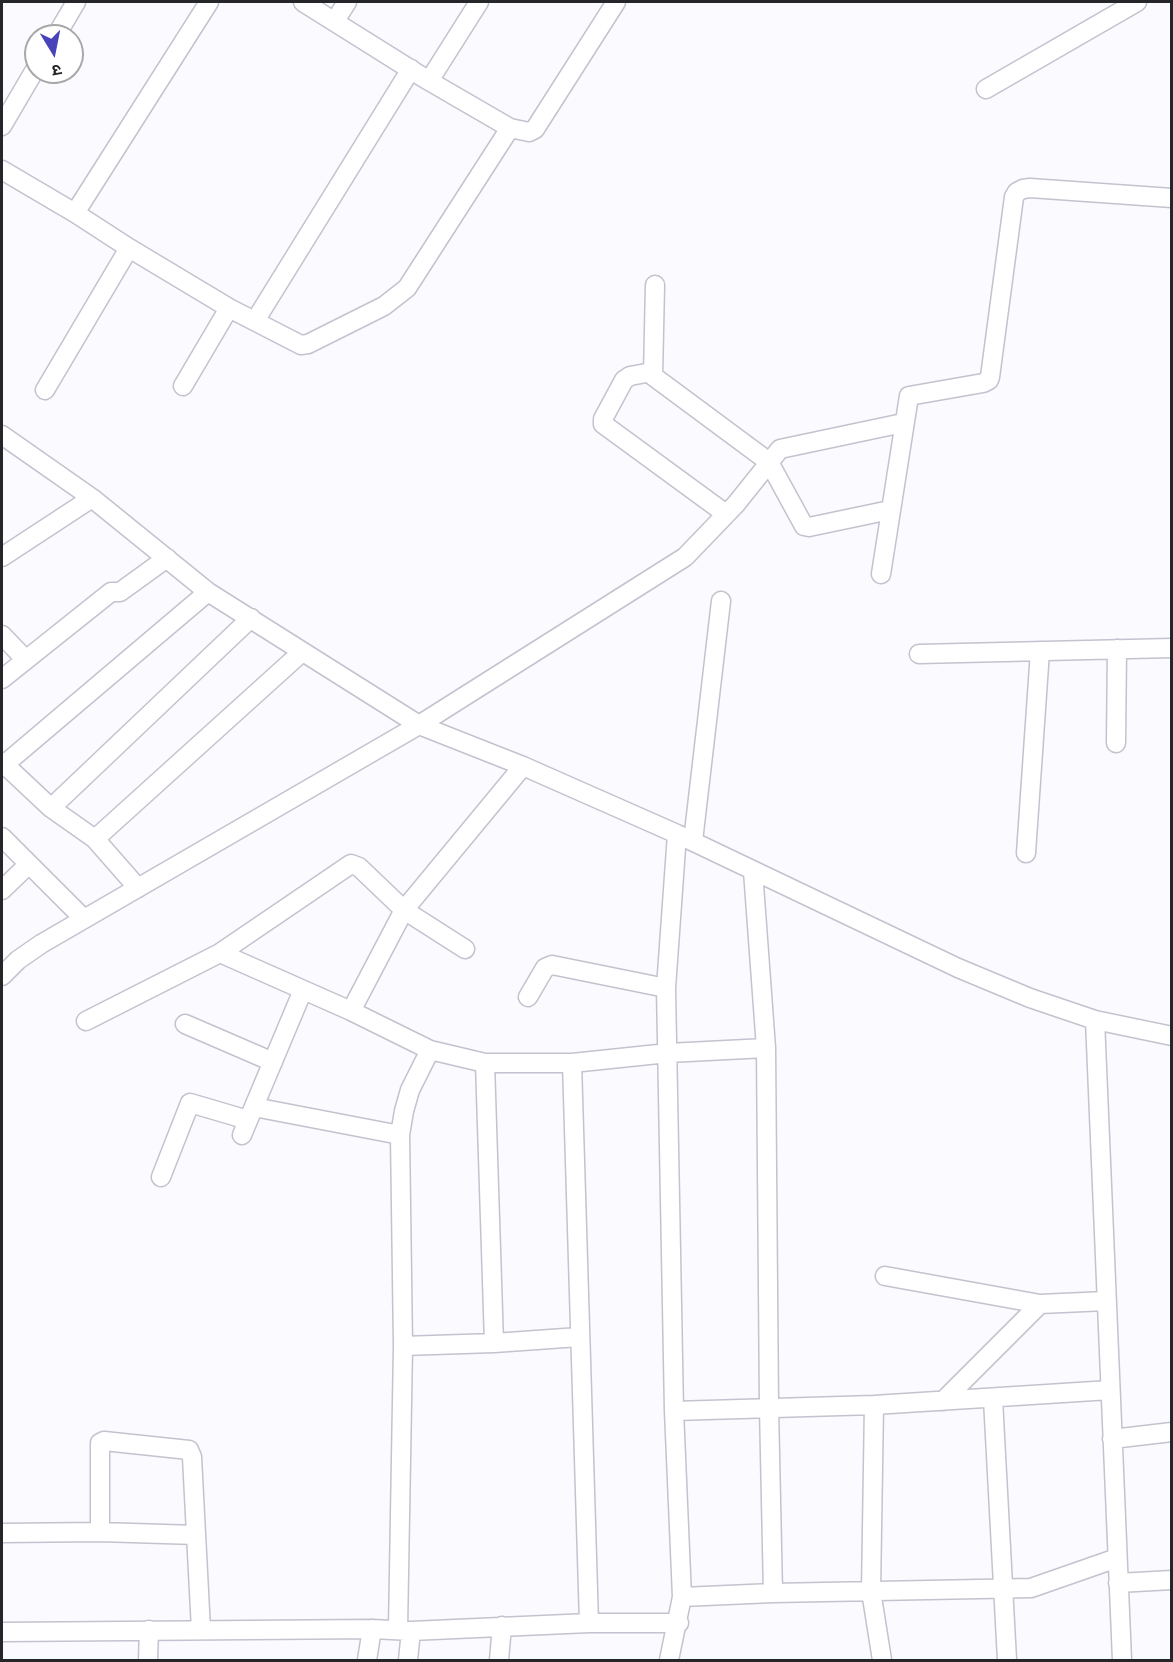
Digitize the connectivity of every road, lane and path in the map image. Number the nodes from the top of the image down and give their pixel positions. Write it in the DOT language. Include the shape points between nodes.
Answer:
graph roads {
  1 [pos="76,2"];
  2 [pos="209,2"];
  3 [pos="303,2"];
  4 [pos="347,2"];
  5 [pos="479,2"];
  6 [pos="616,2"];
  7 [pos="1137,2"];
  8 [pos="335,21"];
  9 [pos="63,24"];
  10 [pos="411,69"];
  11 [pos="429,81"];
  12 [pos="27,84"];
  13 [pos="986,89"];
  14 [pos="2,126"];
  15 [pos="510,128"];
  16 [pos="2,170"];
  17 [pos="1172,198"];
  18 [pos="75,213"];
  19 [pos="129,248"];
  20 [pos="655,285"];
  21 [pos="229,308"];
  22 [pos="255,321"];
  23 [pos="652,372"];
  24 [pos="183,386"];
  25 [pos="45,390"];
  26 [pos="903,423"];
  27 [pos="2,435"];
  28 [pos="769,462"];
  29 [pos="92,498"];
  30 [pos="890,510"];
  31 [pos="726,514"];
  32 [pos="2,557"];
  33 [pos="167,558"];
  34 [pos="881,574"];
  35 [pos="208,592"];
  36 [pos="721,601"];
  37 [pos="251,618"];
  38 [pos="2,635"];
  39 [pos="1172,648"];
  40 [pos="1116,649"];
  41 [pos="1040,651"];
  42 [pos="302,652"];
  43 [pos="919,654"];
  44 [pos="25,659"];
  45 [pos="2,679"];
  46 [pos="419,725"];
  47 [pos="1116,743"];
  48 [pos="3,764"];
  49 [pos="523,766"];
  50 [pos="51,808"];
  51 [pos="2,837"];
  52 [pos="685,837"];
  53 [pos="95,839"];
  54 [pos="1026,853"];
  55 [pos="29,864"];
  56 [pos="753,871"];
  57 [pos="138,888"];
  58 [pos="2,890"];
  59 [pos="404,910"];
  60 [pos="84,919"];
  61 [pos="465,949"];
  62 [pos="220,953"];
  63 [pos="2,976"];
  64 [pos="666,988"];
  65 [pos="303,990"];
  66 [pos="528,997"];
  67 [pos="351,1011"];
  68 [pos="1095,1020"];
  69 [pos="86,1021"];
  70 [pos="185,1024"];
  71 [pos="1172,1036"];
  72 [pos="766,1048"];
  73 [pos="430,1050"];
  74 [pos="669,1053"];
  75 [pos="273,1062"];
  76 [pos="485,1063"];
  77 [pos="572,1063"];
  78 [pos="248,1121"];
  79 [pos="400,1135"];
  80 [pos="161,1177"];
  81 [pos="885,1276"];
  82 [pos="1106,1301"];
  83 [pos="1040,1304"];
  84 [pos="579,1337"];
  85 [pos="494,1343"];
  86 [pos="403,1346"];
  87 [pos="1110,1390"];
  88 [pos="993,1399"];
  89 [pos="943,1401"];
  90 [pos="874,1405"];
  91 [pos="769,1407"];
  92 [pos="674,1411"];
  93 [pos="1172,1431"];
  94 [pos="1112,1439"];
  95 [pos="100,1532"];
  96 [pos="2,1533"];
  97 [pos="196,1535"];
  98 [pos="1117,1558"];
  99 [pos="1172,1580"];
  100 [pos="1118,1583"];
  101 [pos="1004,1589"];
  102 [pos="872,1591"];
  103 [pos="773,1593"];
  104 [pos="682,1597"];
  105 [pos="589,1623"];
  106 [pos="679,1623"];
  107 [pos="502,1626"];
  108 [pos="372,1629"];
  109 [pos="149,1630"];
  110 [pos="201,1630"];
  111 [pos="404,1630"];
  112 [pos="2,1632"];
  113 [pos="148,1660"];
  114 [pos="367,1660"];
  115 [pos="408,1660"];
  116 [pos="498,1660"];
  117 [pos="669,1660"];
  118 [pos="882,1660"];
  119 [pos="1007,1660"];
  120 [pos="1122,1660"];
  1 -- 9 [label="street"];
  2 -- 18 [label="street"];
  3 -- 8 [label="street"];
  4 -- 8 [label="street"];
  5 -- 11 [label="street"];
  6 -- 15 [label="street" via="535,129 529,132"];
  7 -- 13 [label="street"];
  8 -- 10 [label="street"];
  10 -- 11 [label="street"];
  10 -- 22 [label="street"];
  11 -- 15 [label="street"];
  12 -- 14 [label="street"];
  15 -- 22 [label="street" via="414,278 392,301 308,344 296,344"];
  16 -- 18 [label="street"];
  17 -- 26 [label="street" via="1030,188 1017,192 989,381 910,395"];
  18 -- 19 [label="street"];
  19 -- 21 [label="street"];
  19 -- 25 [label="street"];
  20 -- 23 [label="street"];
  21 -- 22 [label="street"];
  21 -- 24 [label="street"];
  23 -- 28 [label="street" via="656,380"];
  23 -- 31 [label="street" via="624,380 603,424"];
  26 -- 28 [label="street" via="780,449"];
  26 -- 30 [label="street"];
  27 -- 29 [label="street"];
  28 -- 30 [label="street" via="806,527"];
  28 -- 31 [label="street"];
  29 -- 32 [label="street"];
  29 -- 33 [label="street"];
  30 -- 34 [label="street"];
  31 -- 46 [label="street" via="686,557"];
  33 -- 35 [label="street"];
  33 -- 44 [label="street" via="120,592 111,592"];
  35 -- 37 [label="street"];
  35 -- 48 [label="street"];
  36 -- 52 [label="street"];
  37 -- 42 [label="street"];
  37 -- 50 [label="street"];
  38 -- 44 [label="street"];
  39 -- 40 [label="street"];
  40 -- 41 [label="street"];
  40 -- 47 [label="street"];
  41 -- 43 [label="street"];
  41 -- 54 [label="street"];
  42 -- 46 [label="street"];
  42 -- 53 [label="street"];
  44 -- 45 [label="street"];
  46 -- 49 [label="street"];
  46 -- 57 [label="street"];
  48 -- 50 [label="street"];
  49 -- 52 [label="street"];
  49 -- 59 [label="street"];
  50 -- 53 [label="street"];
  51 -- 55 [label="street"];
  52 -- 56 [label="street"];
  52 -- 64 [label="street"];
  53 -- 57 [label="street"];
  55 -- 58 [label="street"];
  55 -- 60 [label="street"];
  56 -- 68 [label="street" via="958,968"];
  56 -- 72 [label="street"];
  57 -- 60 [label="street"];
  59 -- 61 [label="street"];
  59 -- 62 [label="street" via="351,864"];
  59 -- 67 [label="street"];
  60 -- 63 [label="street" via="41,944"];
  62 -- 65 [label="street"];
  62 -- 69 [label="street"];
  64 -- 66 [label="street" via="552,965 545,968"];
  64 -- 74 [label="street"];
  65 -- 67 [label="street"];
  65 -- 75 [label="street"];
  67 -- 73 [label="street"];
  68 -- 71 [label="street"];
  68 -- 82 [label="street"];
  70 -- 75 [label="street"];
  72 -- 74 [label="street"];
  72 -- 91 [label="street"];
  73 -- 76 [label="street"];
  73 -- 79 [label="street" via="410,1090"];
  74 -- 77 [label="street"];
  74 -- 92 [label="street"];
  75 -- 78 [label="street"];
  76 -- 77 [label="street"];
  76 -- 85 [label="street"];
  77 -- 84 [label="street"];
  78 -- 79 [label="street"];
  78 -- 80 [label="street" via="190,1103"];
  79 -- 86 [label="street"];
  81 -- 83 [label="street"];
  82 -- 83 [label="street"];
  82 -- 87 [label="street"];
  83 -- 89 [label="street"];
  84 -- 85 [label="street"];
  84 -- 105 [label="street"];
  85 -- 86 [label="street"];
  86 -- 111 [label="street"];
  87 -- 88 [label="street"];
  87 -- 94 [label="street"];
  88 -- 89 [label="street"];
  88 -- 101 [label="street"];
  89 -- 90 [label="street"];
  90 -- 91 [label="street"];
  90 -- 102 [label="street"];
  91 -- 92 [label="street"];
  91 -- 103 [label="street"];
  92 -- 104 [label="street"];
  93 -- 94 [label="street"];
  94 -- 98 [label="street"];
  95 -- 96 [label="street"];
  95 -- 97 [label="street"];
  95 -- 97 [label="street" via="99,1446 104,1441 189,1450"];
  97 -- 110 [label="street"];
  98 -- 100 [label="street"];
  98 -- 101 [label="street" via="1041,1586"];
  99 -- 100 [label="street"];
  100 -- 120 [label="street"];
  101 -- 102 [label="street"];
  101 -- 119 [label="street"];
  102 -- 103 [label="street"];
  102 -- 118 [label="street"];
  103 -- 104 [label="street"];
  104 -- 106 [label="street"];
  105 -- 106 [label="street"];
  105 -- 107 [label="street"];
  106 -- 117 [label="street"];
  107 -- 111 [label="street"];
  107 -- 116 [label="street"];
  108 -- 110 [label="street"];
  108 -- 111 [label="street"];
  108 -- 114 [label="street"];
  109 -- 110 [label="street"];
  109 -- 112 [label="street"];
  109 -- 113 [label="street"];
  111 -- 115 [label="street"];
}
